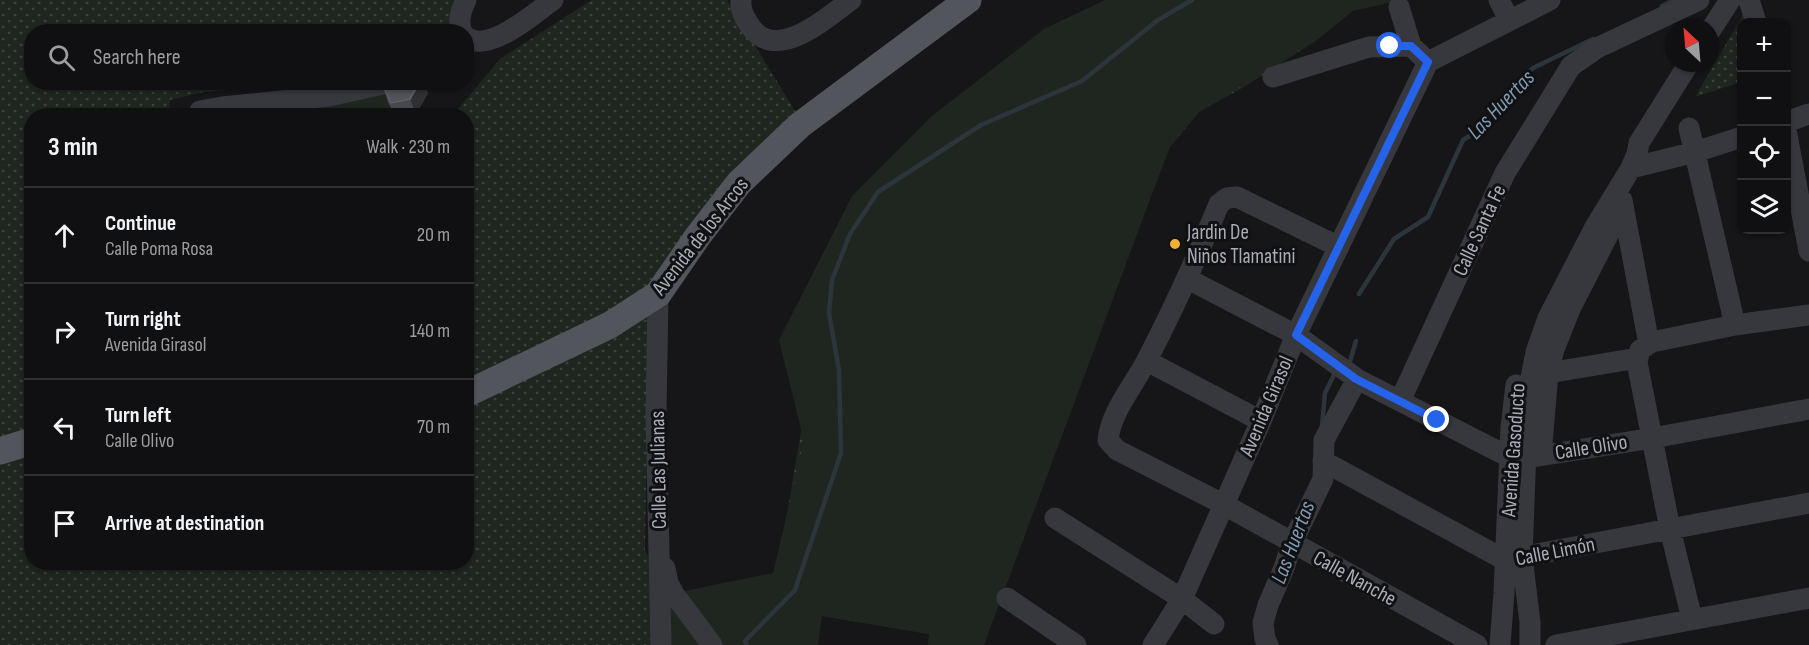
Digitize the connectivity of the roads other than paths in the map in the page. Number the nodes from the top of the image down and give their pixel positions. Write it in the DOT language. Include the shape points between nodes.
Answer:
graph roads {
  1 [pos="466,0"];
  2 [pos="553,0"];
  3 [pos="741,0"];
  4 [pos="851,0"];
  5 [pos="968,0"];
  6 [pos="1498,0"];
  7 [pos="1550,0"];
  8 [pos="1699,0"];
  9 [pos="1730,0"];
  10 [pos="1749,0"];
  11 [pos="1399,7"];
  12 [pos="1718,18"];
  13 [pos="1755,18"];
  14 [pos="1509,20"];
  15 [pos="459,24"];
  16 [pos="474,41"];
  17 [pos="1411,46"];
  18 [pos="1428,62"];
  19 [pos="1683,72"];
  20 [pos="1273,77"];
  21 [pos="356,90"];
  22 [pos="216,108"];
  23 [pos="1809,114"];
  24 [pos="1791,120"];
  25 [pos="1689,128"];
  26 [pos="1737,139"];
  27 [pos="1639,143"];
  28 [pos="1695,152"];
  29 [pos="1791,156"];
  30 [pos="1631,168"];
  31 [pos="1619,187"];
  32 [pos="1339,247"];
  33 [pos="1809,251"];
  34 [pos="1188,279"];
  35 [pos="658,294"];
  36 [pos="1809,315"];
  37 [pos="1735,325"];
  38 [pos="1296,335"];
  39 [pos="1643,351"];
  40 [pos="1147,361"];
  41 [pos="1548,373"];
  42 [pos="1354,377"];
  43 [pos="474,390"];
  44 [pos="1400,402"];
  45 [pos="1809,409"];
  46 [pos="1261,421"];
  47 [pos="1653,438"];
  48 [pos="24,444"];
  49 [pos="0,451"];
  50 [pos="1526,457"];
  51 [pos="1323,461"];
  52 [pos="1809,503"];
  53 [pos="1223,504"];
  54 [pos="1054,518"];
  55 [pos="1670,529"];
  56 [pos="659,541"];
  57 [pos="1288,541"];
  58 [pos="1513,558"];
  59 [pos="1007,598"];
  60 [pos="1809,598"];
  61 [pos="1182,599"];
  62 [pos="1692,619"];
  63 [pos="1214,624"];
  64 [pos="661,631"];
  65 [pos="707,638"];
  66 [pos="1267,642"];
  67 [pos="1076,645"];
  68 [pos="1154,645"];
  69 [pos="1477,645"];
  70 [pos="1500,645"];
  71 [pos="1530,645"];
  72 [pos="1556,645"];
  1 -- 15 [label="street"];
  2 -- 16 [label="street" via="506,33 486,42"];
  3 -- 4 [label="street" via="740,8 753,30 766,38 785,40 805,34"];
  5 -- 35 [label="main road, Avenida de los Arcos" via="800,125 739,183"];
  6 -- 14 [label="street"];
  7 -- 14 [label="street"];
  8 -- 44 [label="street, Calle Santa Fe" via="1597,48 1571,66 1505,172"];
  9 -- 12 [label="street"];
  10 -- 13 [label="street"];
  11 -- 17 [label="street"];
  14 -- 18 [label="street"];
  17 -- 18 [label="street"];
  17 -- 20 [label="street" via="1369,47"];
  18 -- 32 [label="street, Avenida Girasol"];
  19 -- 27 [label="street, Avenida Gasoducto"];
  21 -- 22 [label="street"];
  23 -- 24 [label="street"];
  25 -- 28 [label="street"];
  26 -- 28 [label="street"];
  27 -- 30 [label="street, Avenida Gasoducto"];
  27 -- 50 [label="street, Avenida Gasoducto" via="1628,150 1585,222 1525,346 1514,390"];
  28 -- 30 [label="street"];
  28 -- 37 [label="street"];
  29 -- 33 [label="street"];
  30 -- 31 [label="street, Avenida Gasoducto"];
  31 -- 39 [label="street"];
  31 -- 41 [label="street" via="1612,226 1570,309"];
  31 -- 50 [label="street, Avenida Gasoducto" via="1548,318 1536,352 1528,394"];
  32 -- 34 [label="street" via="1237,197 1227,198 1219,204"];
  32 -- 38 [label="street, Avenida Girasol"];
  34 -- 38 [label="street"];
  34 -- 40 [label="street"];
  35 -- 43 [label="main road, Avenida de los Arcos" via="610,325"];
  35 -- 56 [label="street, Calle Las Julianas"];
  36 -- 37 [label="street"];
  37 -- 39 [label="street"];
  38 -- 42 [label="street"];
  38 -- 46 [label="street, Avenida Girasol"];
  39 -- 41 [label="street"];
  39 -- 47 [label="street" via="1637,362"];
  40 -- 46 [label="street"];
  40 -- 53 [label="street, Calle Nanche" via="1110,426 1108,440 1117,450"];
  41 -- 50 [label="street"];
  42 -- 44 [label="street"];
  42 -- 51 [label="street" via="1324,440"];
  44 -- 50 [label="street"];
  45 -- 47 [label="street, Calle Olivo"];
  46 -- 53 [label="street, Avenida Girasol"];
  47 -- 50 [label="street, Calle Olivo"];
  47 -- 55 [label="street"];
  48 -- 49 [label="main road"];
  50 -- 58 [label="street, Avenida Gasoducto"];
  51 -- 57 [label="street" via="1323,479"];
  51 -- 58 [label="street, Calle Limón"];
  52 -- 55 [label="street, Calle Limón"];
  53 -- 57 [label="street, Calle Nanche"];
  53 -- 61 [label="street, Avenida Girasol"];
  54 -- 61 [label="street"];
  55 -- 58 [label="street, Calle Limón"];
  55 -- 62 [label="street"];
  56 -- 64 [label="street, Calle Las Julianas"];
  56 -- 65 [label="street" via="668,583"];
  57 -- 66 [label="street" via="1284,568 1263,623"];
  57 -- 69 [label="street, Calle Nanche"];
  58 -- 70 [label="street, Avenida Gasoducto" via="1504,593"];
  58 -- 71 [label="street, Avenida Gasoducto" via="1530,622"];
  59 -- 67 [label="street"];
  60 -- 62 [label="street"];
  61 -- 63 [label="street"];
  61 -- 68 [label="street, Avenida Girasol"];
  62 -- 72 [label="street"];
}
